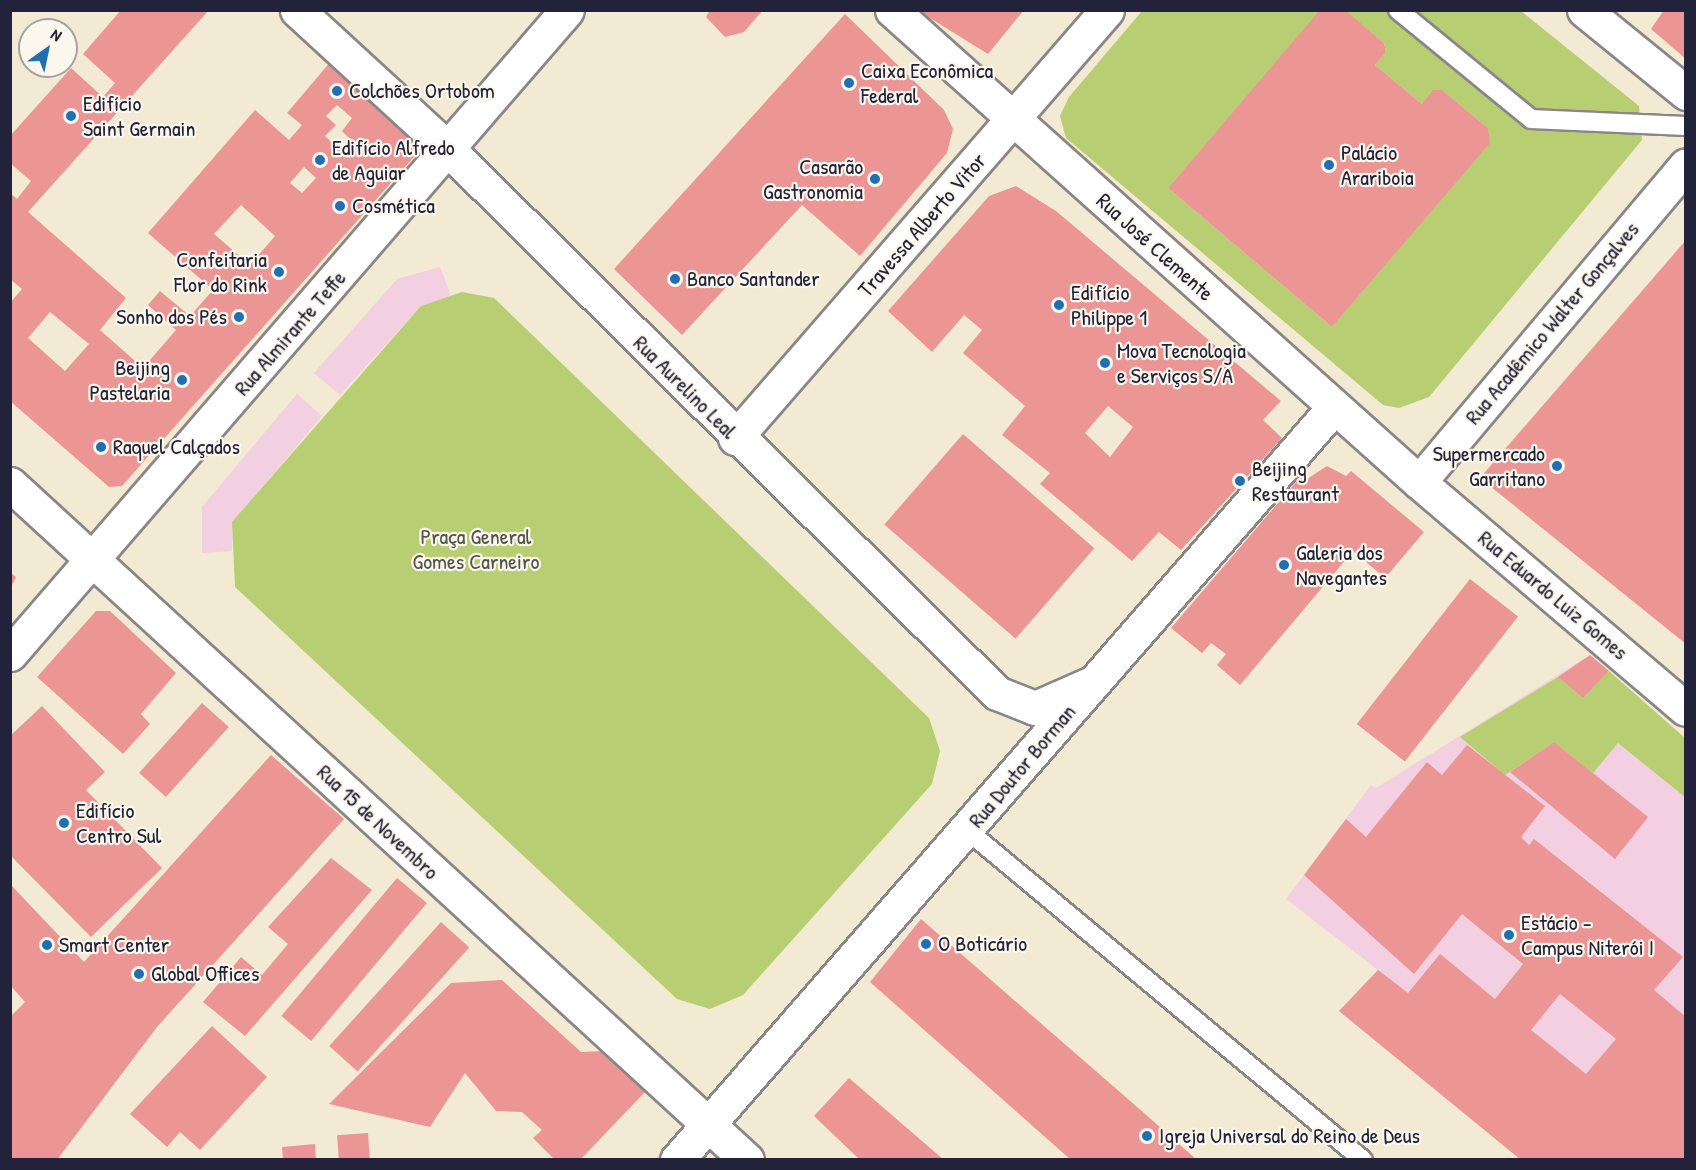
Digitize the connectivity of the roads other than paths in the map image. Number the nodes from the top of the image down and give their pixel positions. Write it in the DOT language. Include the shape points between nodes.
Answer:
graph roads {
  1 [pos="297,10"];
  2 [pos="567,10"];
  3 [pos="892,10"];
  4 [pos="1107,10"];
  5 [pos="1398,10"];
  6 [pos="1584,10"];
  7 [pos="1686,93"];
  8 [pos="1013,121"];
  9 [pos="1686,126"];
  10 [pos="448,149"];
  11 [pos="1686,165"];
  12 [pos="1334,406"];
  13 [pos="735,438"];
  14 [pos="1419,482"];
  15 [pos="10,484"];
  16 [pos="96,558"];
  17 [pos="10,654"];
  18 [pos="1092,682"];
  19 [pos="1686,709"];
  20 [pos="968,831"];
  21 [pos="709,1124"];
  22 [pos="677,1160"];
  23 [pos="747,1160"];
  24 [pos="1363,1160"];
  1 -- 10 [label="street, Rua Aurelino Leal"];
  2 -- 10 [label="street, Rua Almirante Teffe"];
  3 -- 8 [label="street, Rua José Clemente"];
  4 -- 8 [label="street, Travessa Alberto Vitor"];
  5 -- 9 [label="lane" via="1531,119"];
  6 -- 7 [label="street"];
  8 -- 12 [label="street, Rua José Clemente"];
  8 -- 13 [label="street, Travessa Alberto Vitor"];
  10 -- 13 [label="street, Rua Aurelino Leal"];
  10 -- 16 [label="street, Rua Almirante Teffe"];
  11 -- 14 [label="street, Rua Acadêmico Walter Gonçalves"];
  12 -- 14 [label="street, Rua José Clemente"];
  12 -- 18 [label="street, Rua Doutor Borman"];
  13 -- 18 [label="street, Rua Aurelino Leal" via="997,693 1035,708"];
  14 -- 19 [label="street, Rua Eduardo Luiz Gomes"];
  15 -- 16 [label="street, Rua 15 de Novembro"];
  16 -- 17 [label="street, Rua Almirante Teffe"];
  16 -- 21 [label="street, Rua 15 de Novembro"];
  18 -- 20 [label="street, Rua Doutor Borman"];
  20 -- 21 [label="street, Rua Doutor Borman"];
  20 -- 24 [label="lane"];
  21 -- 22 [label="street, Rua Doutor Borman"];
  21 -- 23 [label="street, Rua 15 de Novembro"];
}
